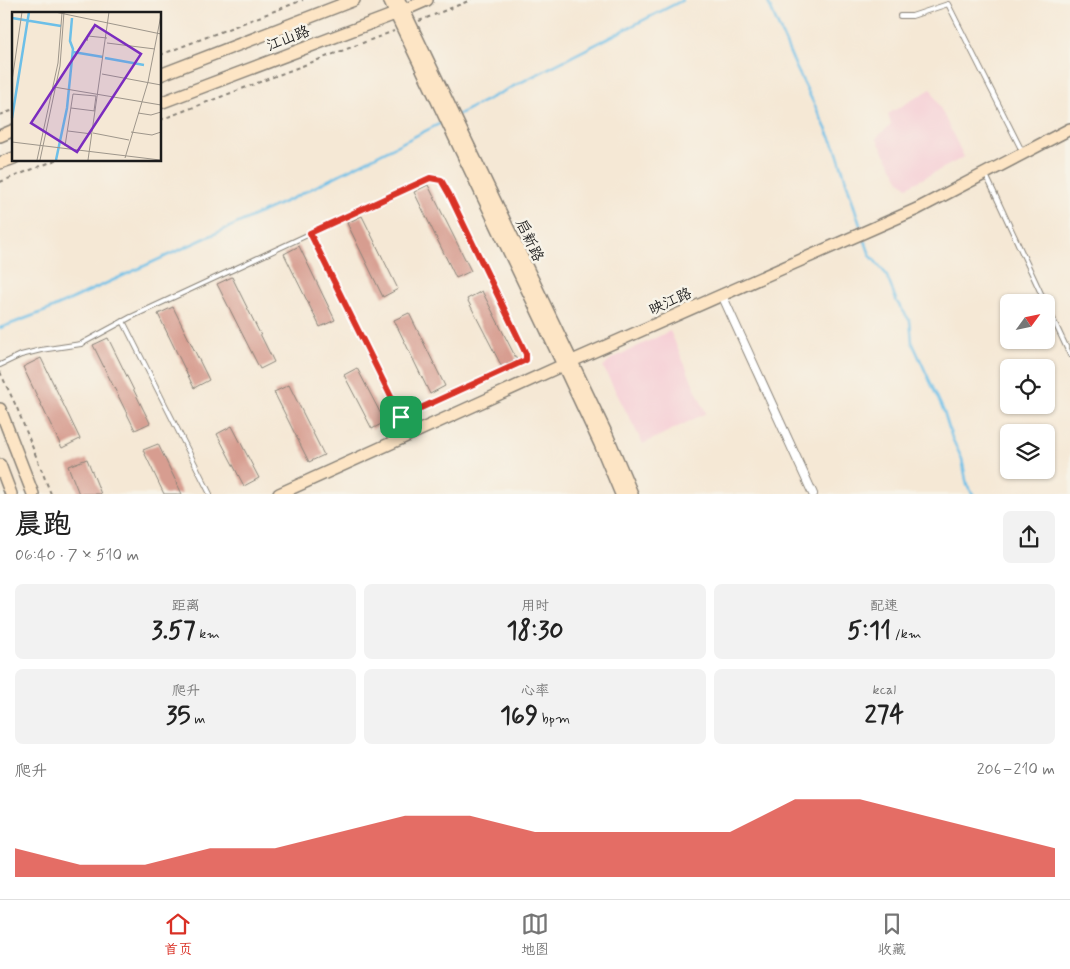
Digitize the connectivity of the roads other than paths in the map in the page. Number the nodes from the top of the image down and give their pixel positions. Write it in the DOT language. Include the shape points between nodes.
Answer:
graph roads {
  1 [pos="354,0"];
  2 [pos="389,0"];
  3 [pos="426,0"];
  4 [pos="400,8"];
  5 [pos="900,16"];
  6 [pos="161,75"];
  7 [pos="161,103"];
  8 [pos="1070,129"];
  9 [pos="12,131"];
  10 [pos="0,136"];
  11 [pos="1023,153"];
  12 [pos="12,159"];
  13 [pos="0,163"];
  14 [pos="985,173"];
  15 [pos="310,233"];
  16 [pos="1042,294"];
  17 [pos="722,295"];
  18 [pos="123,321"];
  19 [pos="1055,322"];
  20 [pos="1070,355"];
  21 [pos="568,364"];
  22 [pos="0,365"];
  23 [pos="0,409"];
  24 [pos="401,417"];
  25 [pos="410,435"];
  26 [pos="0,465"];
  27 [pos="11,494"];
  28 [pos="33,494"];
  29 [pos="210,494"];
  30 [pos="279,494"];
  31 [pos="621,494"];
  32 [pos="632,494"];
  33 [pos="813,494"];
  1 -- 6 [label="street, 江山路"];
  2 -- 4 [label="street, 启新路"];
  3 -- 4 [label="street, 江山路"];
  4 -- 7 [label="street, 江山路"];
  4 -- 21 [label="street, 启新路"];
  5 -- 11 [label="lane" via="912,16 948,4"];
  8 -- 11 [label="street, 映江路"];
  9 -- 10 [label="street"];
  11 -- 14 [label="street, 映江路"];
  12 -- 13 [label="street"];
  14 -- 16 [label="lane"];
  14 -- 17 [label="street, 映江路" via="917,209"];
  15 -- 18 [label="lane"];
  15 -- 24 [label="lane"];
  15 -- 24 [label="lane" via="430,178 441,180 449,194 526,354 526,360"];
  17 -- 21 [label="street, 映江路"];
  17 -- 33 [label="street"];
  18 -- 22 [label="lane" via="81,344 31,352"];
  18 -- 29 [label="lane"];
  19 -- 20 [label="lane"];
  21 -- 25 [label="street, 映江路"];
  21 -- 31 [label="street, 启新路"];
  21 -- 32 [label="street, 启新路" via="607,435"];
  23 -- 28 [label="street"];
  24 -- 25 [label="lane"];
  25 -- 30 [label="street, 映江路"];
  26 -- 27 [label="street"];
}
